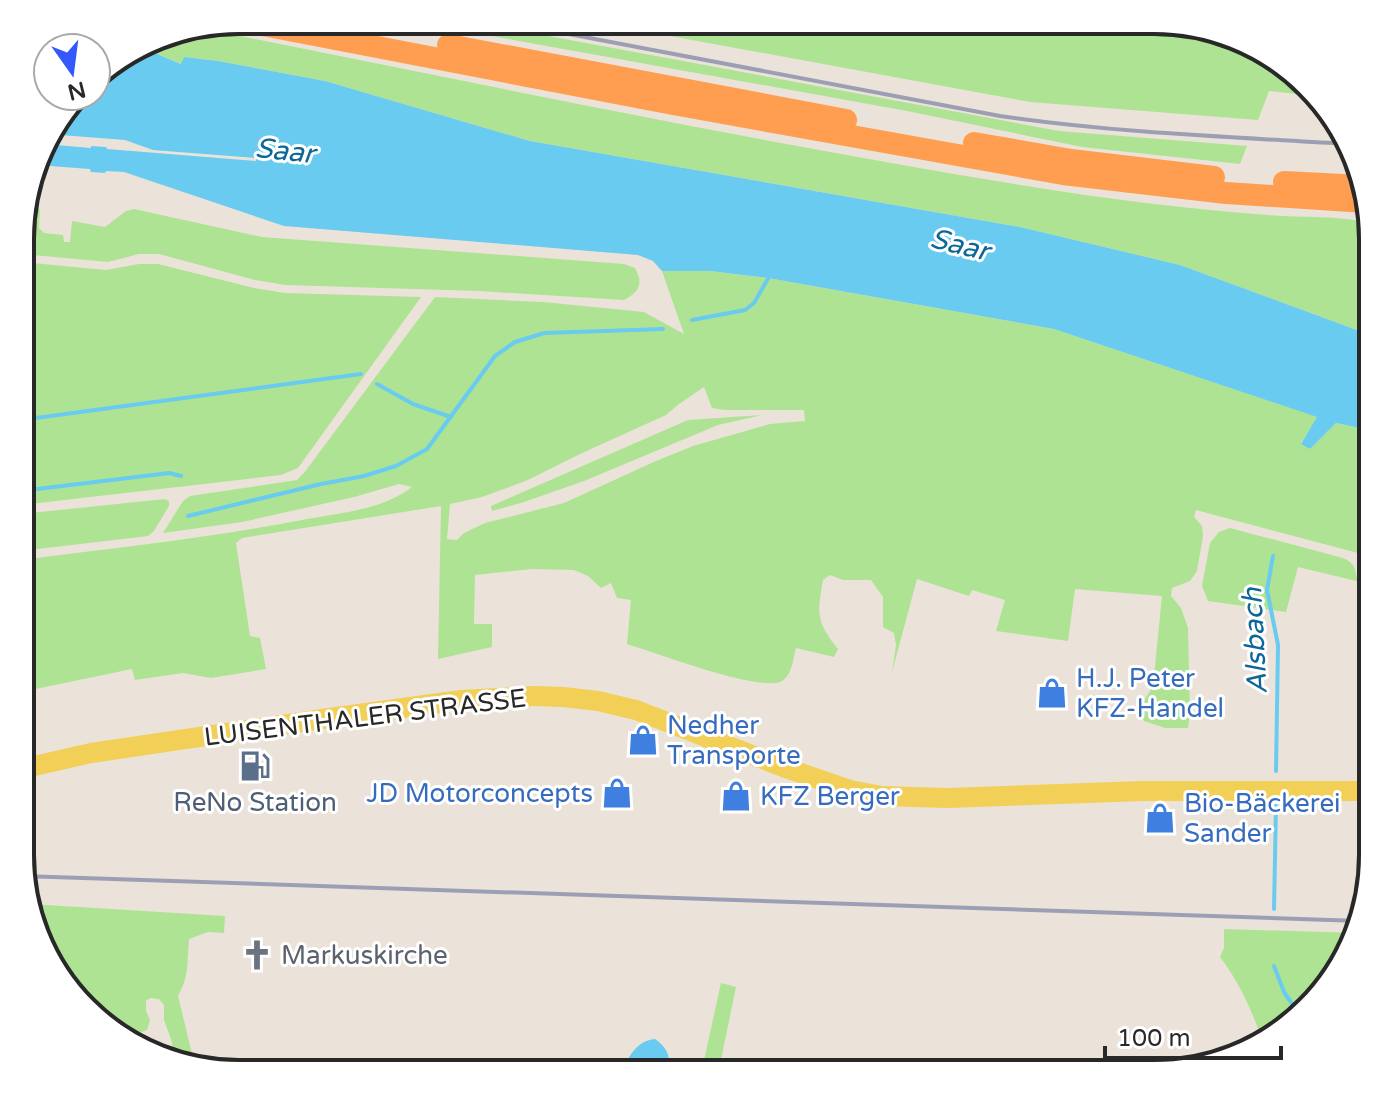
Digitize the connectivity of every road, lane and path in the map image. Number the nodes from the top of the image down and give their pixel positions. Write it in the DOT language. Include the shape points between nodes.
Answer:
graph roads {
  1 [pos="310,34"];
  2 [pos="391,34"];
  3 [pos="1352,185"];
  4 [pos="1356,203"];
  5 [pos="34,766"];
  6 [pos="1359,791"];
  1 -- 4 [label="highway" via="1063,174"];
  2 -- 3 [label="highway" via="1071,160"];
  5 -- 6 [label="main road, LUISENTHALER STRASSE" via="114,749 322,719 535,696 636,710 783,767 882,796"];
}
